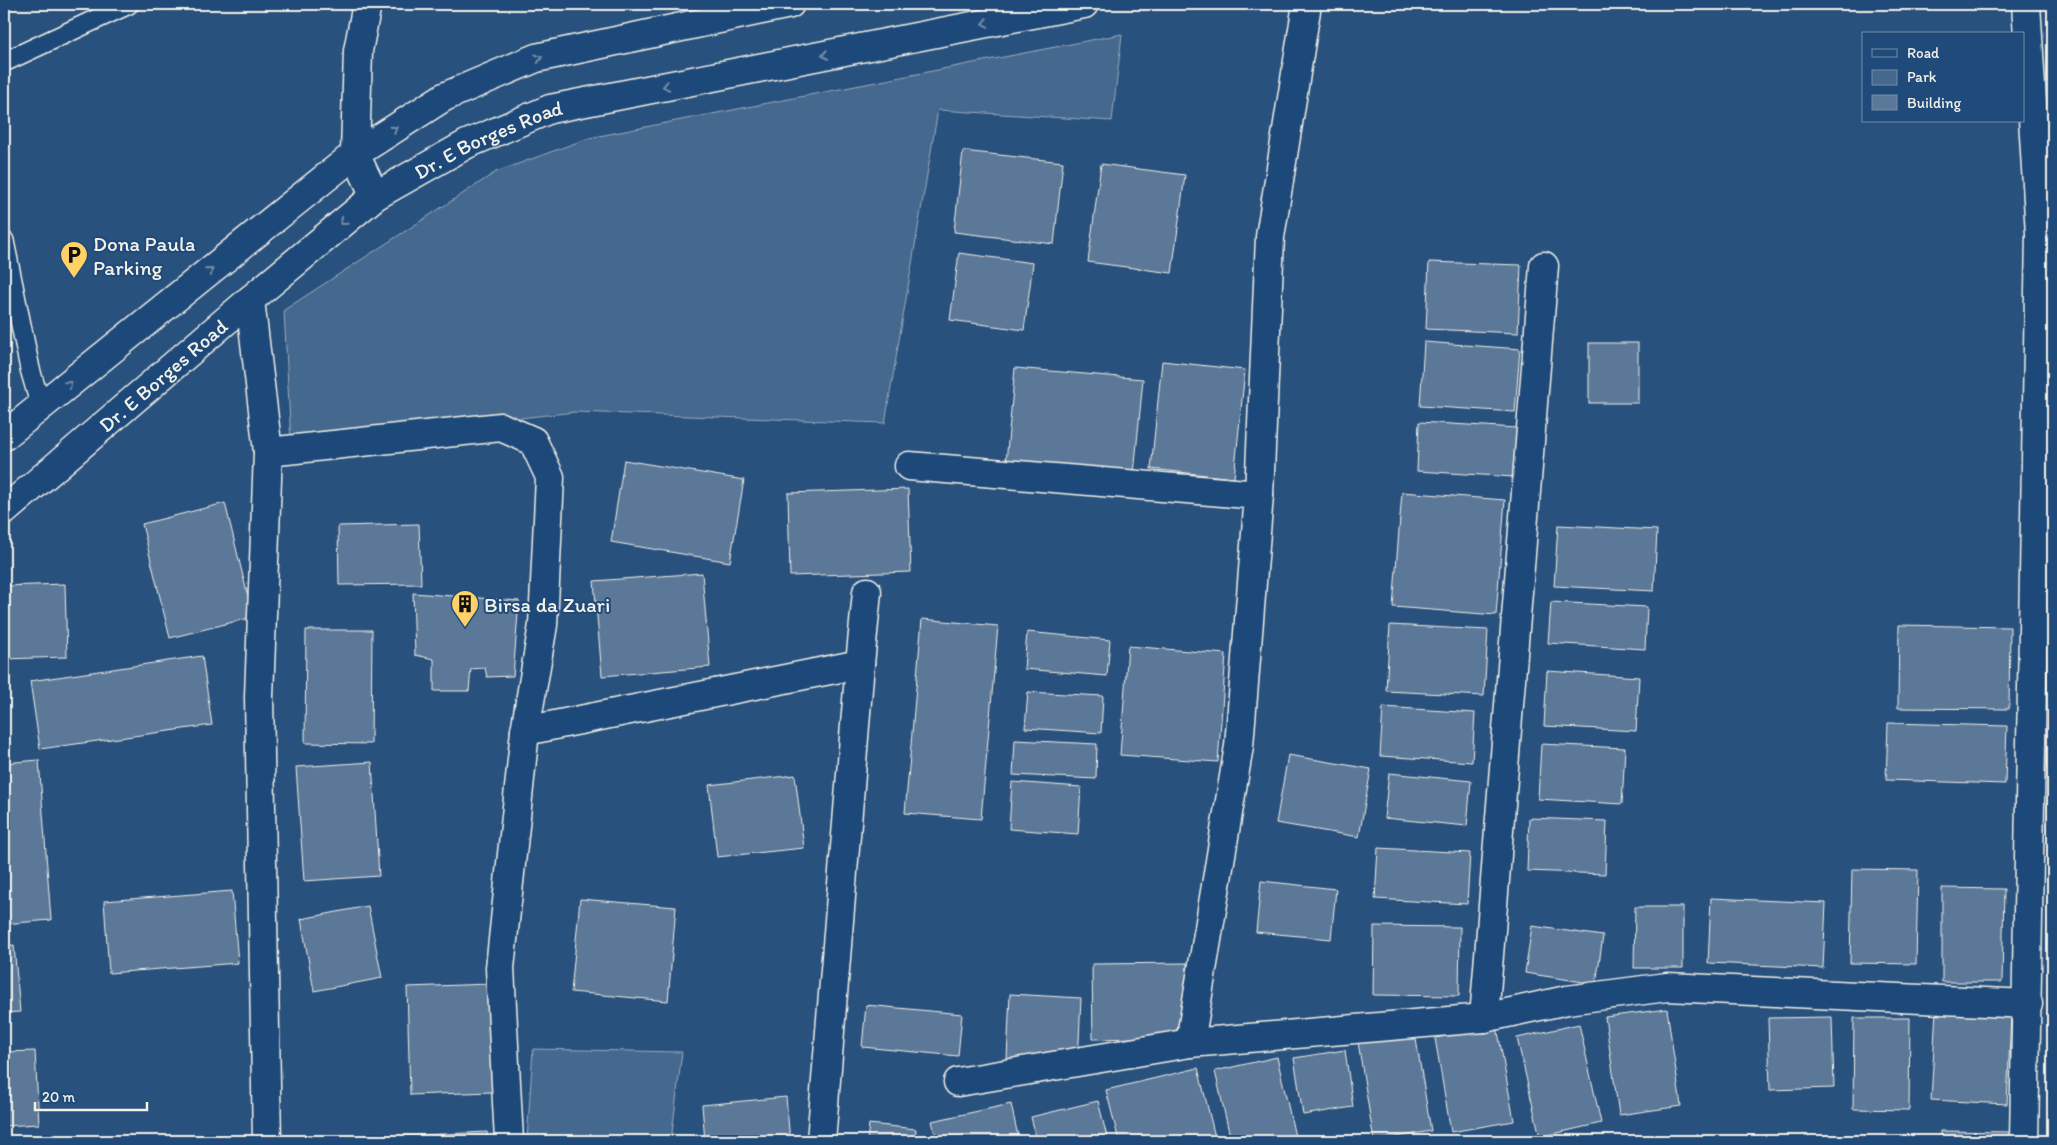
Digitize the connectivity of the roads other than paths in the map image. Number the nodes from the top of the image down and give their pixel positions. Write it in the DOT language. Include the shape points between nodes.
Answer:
graph roads {
  1 [pos="129,4"];
  2 [pos="367,4"];
  3 [pos="790,4"];
  4 [pos="1084,4"];
  5 [pos="1307,4"];
  6 [pos="2026,4"];
  7 [pos="4,62"];
  8 [pos="355,154"];
  9 [pos="375,196"];
  10 [pos="4,241"];
  11 [pos="1544,266"];
  12 [pos="250,300"];
  13 [pos="41,407"];
  14 [pos="4,436"];
  15 [pos="268,452"];
  16 [pos="909,466"];
  17 [pos="1259,495"];
  18 [pos="4,511"];
  19 [pos="867,592"];
  20 [pos="860,664"];
  21 [pos="525,731"];
  22 [pos="2028,1004"];
  23 [pos="1484,1018"];
  24 [pos="1190,1043"];
  25 [pos="958,1082"];
  26 [pos="267,1141"];
  27 [pos="509,1141"];
  28 [pos="821,1141"];
  29 [pos="2024,1141"];
  1 -- 7 [label="lane"];
  2 -- 8 [label="street" via="358,51"];
  8 -- 3 [label="street, one-way" via="444,97 536,58"];
  4 -- 9 [label="street, Dr. E Borges Road, one-way" via="550,109 468,144"];
  5 -- 17 [label="street" via="1270,237"];
  6 -- 22 [label="street" via="2040,234"];
  8 -- 9 [label="street"];
  13 -- 8 [label="street, one-way"];
  9 -- 12 [label="street, Dr. E Borges Road, one-way"];
  10 -- 13 [label="lane"];
  11 -- 23 [label="street"];
  12 -- 15 [label="street"];
  12 -- 18 [label="street, Dr. E Borges Road"];
  13 -- 14 [label="street"];
  15 -- 21 [label="street" via="501,427 533,441 550,477 543,625"];
  15 -- 26 [label="street" via="260,697"];
  16 -- 17 [label="street"];
  17 -- 24 [label="street" via="1239,746"];
  19 -- 20 [label="street"];
  20 -- 21 [label="street"];
  20 -- 28 [label="street"];
  21 -- 27 [label="street" via="500,968"];
  22 -- 23 [label="street" via="1667,987 1567,1000"];
  22 -- 29 [label="street"];
  23 -- 24 [label="street"];
  24 -- 25 [label="street"];
}
